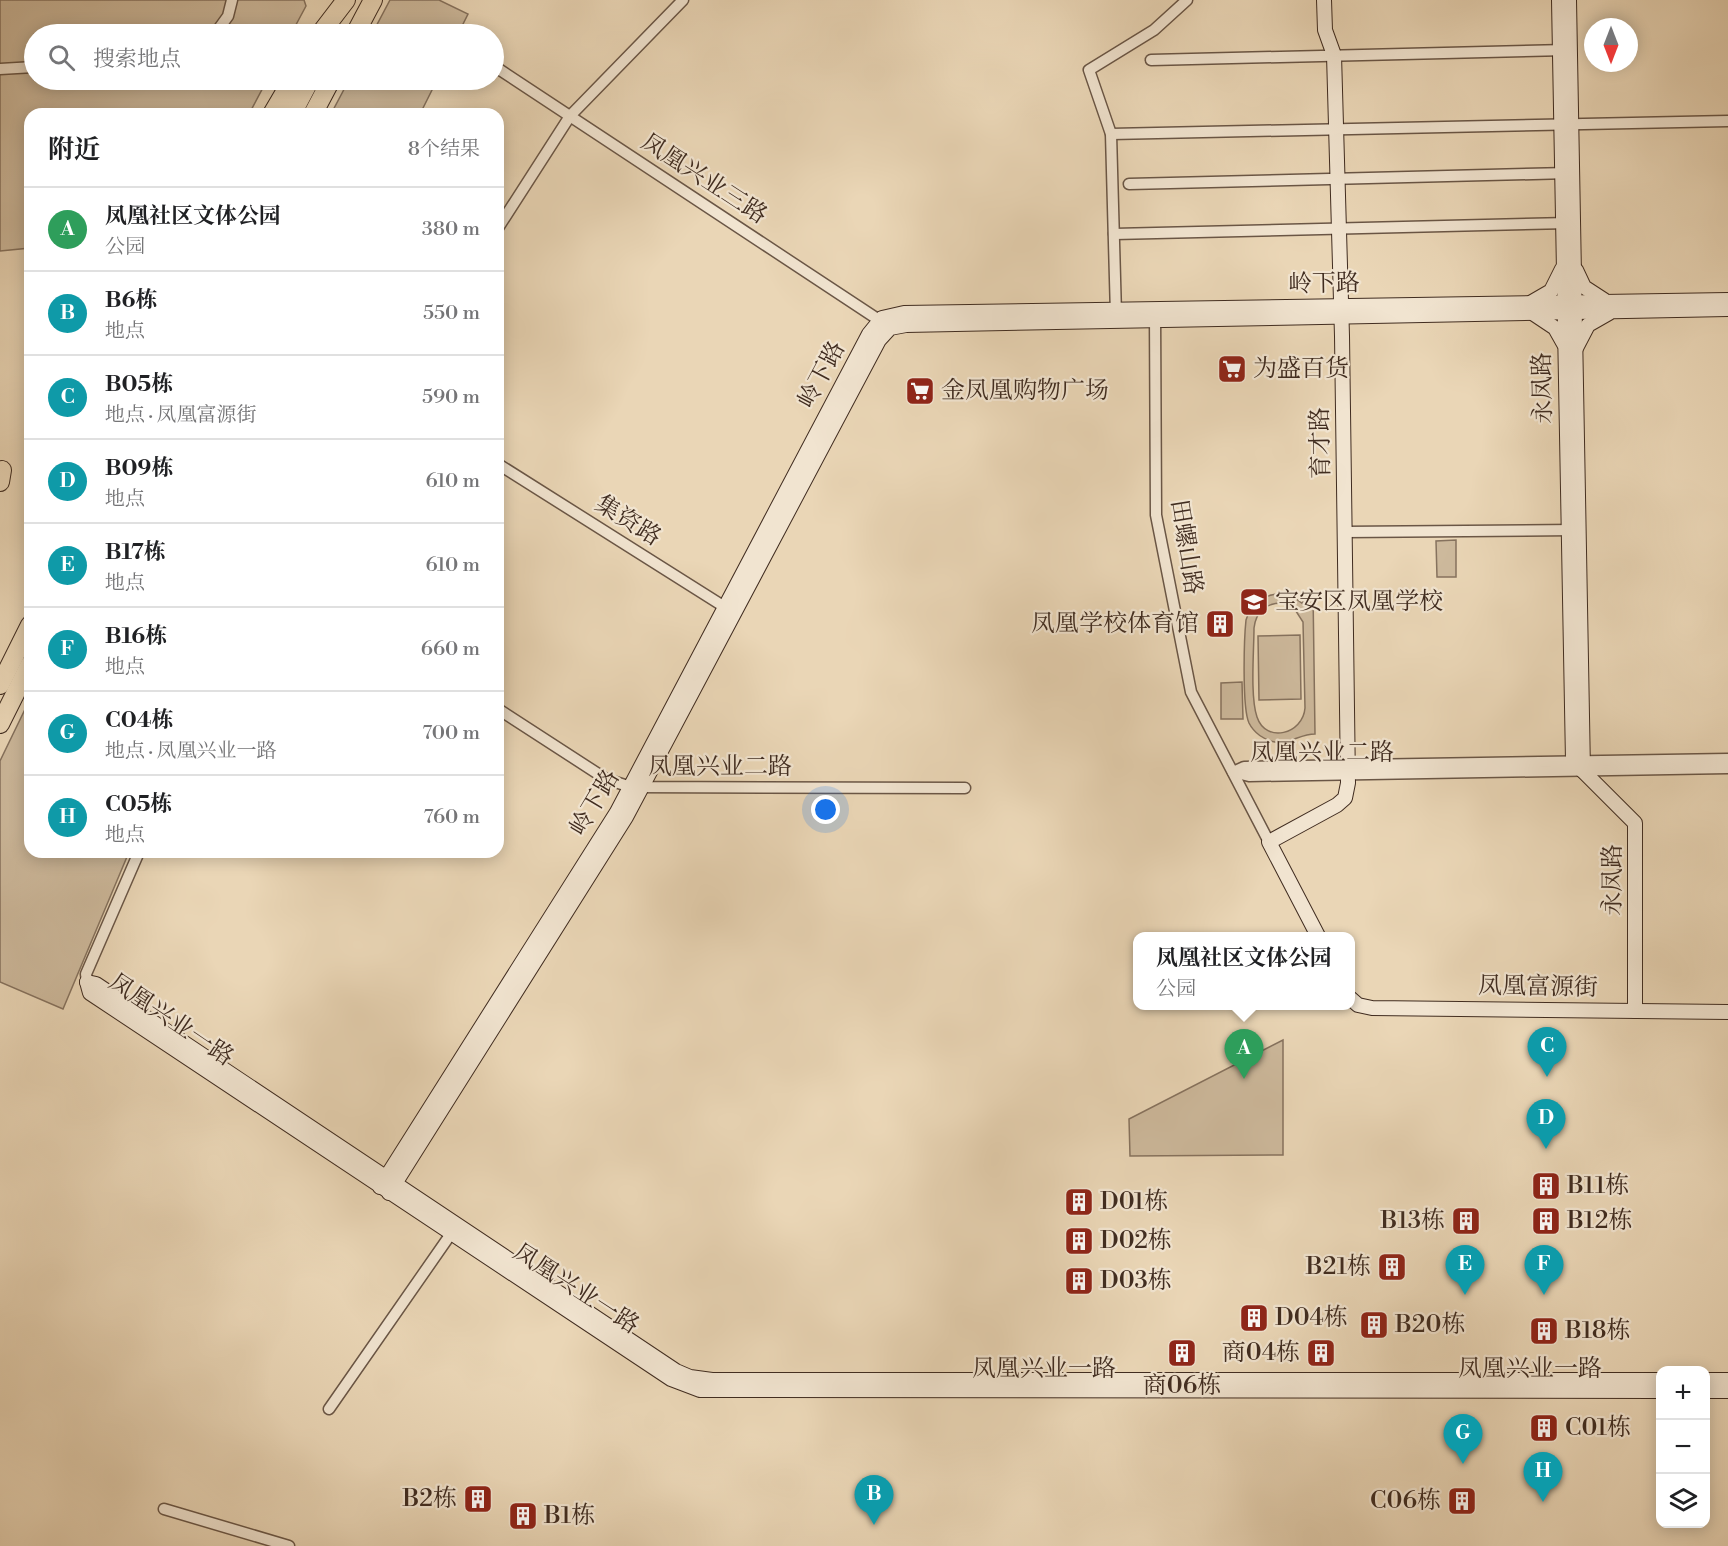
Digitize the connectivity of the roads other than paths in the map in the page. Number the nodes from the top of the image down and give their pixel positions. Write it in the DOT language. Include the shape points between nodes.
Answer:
graph roads {
  1 [pos="232,0"];
  2 [pos="346,0"];
  3 [pos="351,0"];
  4 [pos="372,0"];
  5 [pos="683,0"];
  6 [pos="1187,0"];
  7 [pos="1324,0"];
  8 [pos="1559,0"];
  9 [pos="1569,0"];
  10 [pos="222,24"];
  11 [pos="328,24"];
  12 [pos="338,24"];
  13 [pos="360,24"];
  14 [pos="1565,50"];
  15 [pos="1334,55"];
  16 [pos="1152,60"];
  17 [pos="24,68"];
  18 [pos="0,69"];
  19 [pos="504,73"];
  20 [pos="286,90"];
  21 [pos="305,90"];
  22 [pos="326,90"];
  23 [pos="276,108"];
  24 [pos="295,108"];
  25 [pos="317,108"];
  26 [pos="570,116"];
  27 [pos="1728,122"];
  28 [pos="1566,124"];
  29 [pos="1336,129"];
  30 [pos="1111,134"];
  31 [pos="1567,173"];
  32 [pos="1337,179"];
  33 [pos="1129,184"];
  34 [pos="504,219"];
  35 [pos="1568,223"];
  36 [pos="1338,229"];
  37 [pos="1114,234"];
  38 [pos="1568,260"];
  39 [pos="1728,300"];
  40 [pos="1569,307"];
  41 [pos="1615,307"];
  42 [pos="1525,308"];
  43 [pos="1728,309"];
  44 [pos="1341,311"];
  45 [pos="1116,315"];
  46 [pos="1155,315"];
  47 [pos="885,324"];
  48 [pos="1570,353"];
  49 [pos="504,468"];
  50 [pos="1574,530"];
  51 [pos="1345,532"];
  52 [pos="730,611"];
  53 [pos="24,637"];
  54 [pos="24,676"];
  55 [pos="0,685"];
  56 [pos="504,713"];
  57 [pos="0,724"];
  58 [pos="1728,759"];
  59 [pos="1580,764"];
  60 [pos="1728,768"];
  61 [pos="1348,770"];
  62 [pos="1233,772"];
  63 [pos="636,788"];
  64 [pos="965,788"];
  65 [pos="1269,842"];
  66 [pos="136,858"];
  67 [pos="1316,932"];
  68 [pos="87,981"];
  69 [pos="1355,1002"];
  70 [pos="1635,1011"];
  71 [pos="1728,1012"];
  72 [pos="387,1185"];
  73 [pos="454,1230"];
  74 [pos="1656,1380"];
  75 [pos="1710,1380"];
  76 [pos="1728,1380"];
  77 [pos="1656,1391"];
  78 [pos="1710,1391"];
  79 [pos="1728,1391"];
  80 [pos="329,1409"];
  81 [pos="164,1509"];
  82 [pos="289,1546"];
  1 -- 10 [label="street"];
  2 -- 11 [label="highway"];
  3 -- 12 [label="highway"];
  4 -- 13 [label="highway"];
  5 -- 26 [label="street"];
  6 -- 30 [label="street" via="1154,30 1089,70"];
  7 -- 15 [label="street, 育才路" via="1325,30"];
  8 -- 14 [label="street, 永凤路"];
  9 -- 14 [label="street, 永凤路"];
  14 -- 15 [label="street"];
  14 -- 28 [label="street, 永凤路"];
  15 -- 16 [label="street"];
  15 -- 29 [label="street, 育才路"];
  17 -- 18 [label="street"];
  19 -- 26 [label="street, 凤凰兴业三路"];
  20 -- 23 [label="highway"];
  21 -- 24 [label="highway"];
  22 -- 25 [label="highway"];
  26 -- 34 [label="street"];
  26 -- 47 [label="street, 凤凰兴业三路"];
  27 -- 28 [label="street"];
  28 -- 29 [label="street"];
  28 -- 31 [label="street, 永凤路"];
  29 -- 30 [label="street"];
  29 -- 32 [label="street, 育才路"];
  30 -- 37 [label="street"];
  31 -- 32 [label="street"];
  31 -- 35 [label="street, 永凤路"];
  32 -- 33 [label="street"];
  32 -- 36 [label="street, 育才路"];
  35 -- 36 [label="street"];
  35 -- 38 [label="street, 永凤路"];
  36 -- 37 [label="street"];
  36 -- 44 [label="street, 育才路"];
  37 -- 45 [label="street"];
  38 -- 40 [label="street, 永凤路"];
  38 -- 41 [label="street" via="1584,288"];
  38 -- 42 [label="street" via="1551,291"];
  39 -- 41 [label="street, 岭下路"];
  40 -- 41 [label="street, 岭下路"];
  40 -- 42 [label="street, 岭下路"];
  40 -- 48 [label="street, 永凤路"];
  41 -- 43 [label="street, 岭下路"];
  41 -- 48 [label="street" via="1588,326"];
  42 -- 44 [label="street, 岭下路"];
  42 -- 48 [label="street" via="1552,325"];
  44 -- 46 [label="street, 岭下路"];
  44 -- 51 [label="street, 育才路"];
  45 -- 46 [label="street, 岭下路"];
  45 -- 47 [label="street, 岭下路" via="899,314"];
  46 -- 62 [label="street, 田螺山路" via="1156,515 1191,692"];
  47 -- 52 [label="street, 岭下路"];
  48 -- 50 [label="street, 永凤路"];
  49 -- 52 [label="street, 集资路"];
  50 -- 51 [label="street"];
  50 -- 59 [label="street, 永凤路"];
  51 -- 61 [label="street, 育才路"];
  52 -- 63 [label="street, 岭下路"];
  53 -- 55 [label="highway"];
  54 -- 57 [label="highway"];
  56 -- 63 [label="street, 凤凰兴业二路" via="606,779"];
  58 -- 59 [label="street, 凤凰兴业二路"];
  59 -- 60 [label="street, 凤凰兴业二路"];
  59 -- 61 [label="street, 凤凰兴业二路"];
  59 -- 70 [label="street, 永凤路" via="1635,823"];
  61 -- 62 [label="street, 凤凰兴业二路" via="1244,767"];
  61 -- 65 [label="street, 育才路" via="1348,788 1341,802"];
  62 -- 65 [label="street, 田螺山路"];
  63 -- 64 [label="street, 凤凰兴业二路"];
  63 -- 72 [label="street, 岭下路"];
  65 -- 67 [label="street"];
  66 -- 68 [label="street" via="86,974"];
  68 -- 72 [label="street, 凤凰兴业一路" via="90,993"];
  69 -- 70 [label="street, 凤凰富源街" via="1372,1008"];
  70 -- 71 [label="street, 凤凰富源街"];
  72 -- 73 [label="street, 凤凰兴业一路"];
  73 -- 74 [label="street, 凤凰兴业一路" via="676,1371 704,1379"];
  73 -- 77 [label="street, 凤凰兴业一路" via="671,1379 706,1391"];
  73 -- 80 [label="street"];
  75 -- 76 [label="street"];
  78 -- 79 [label="street"];
  81 -- 82 [label="street"];
}
